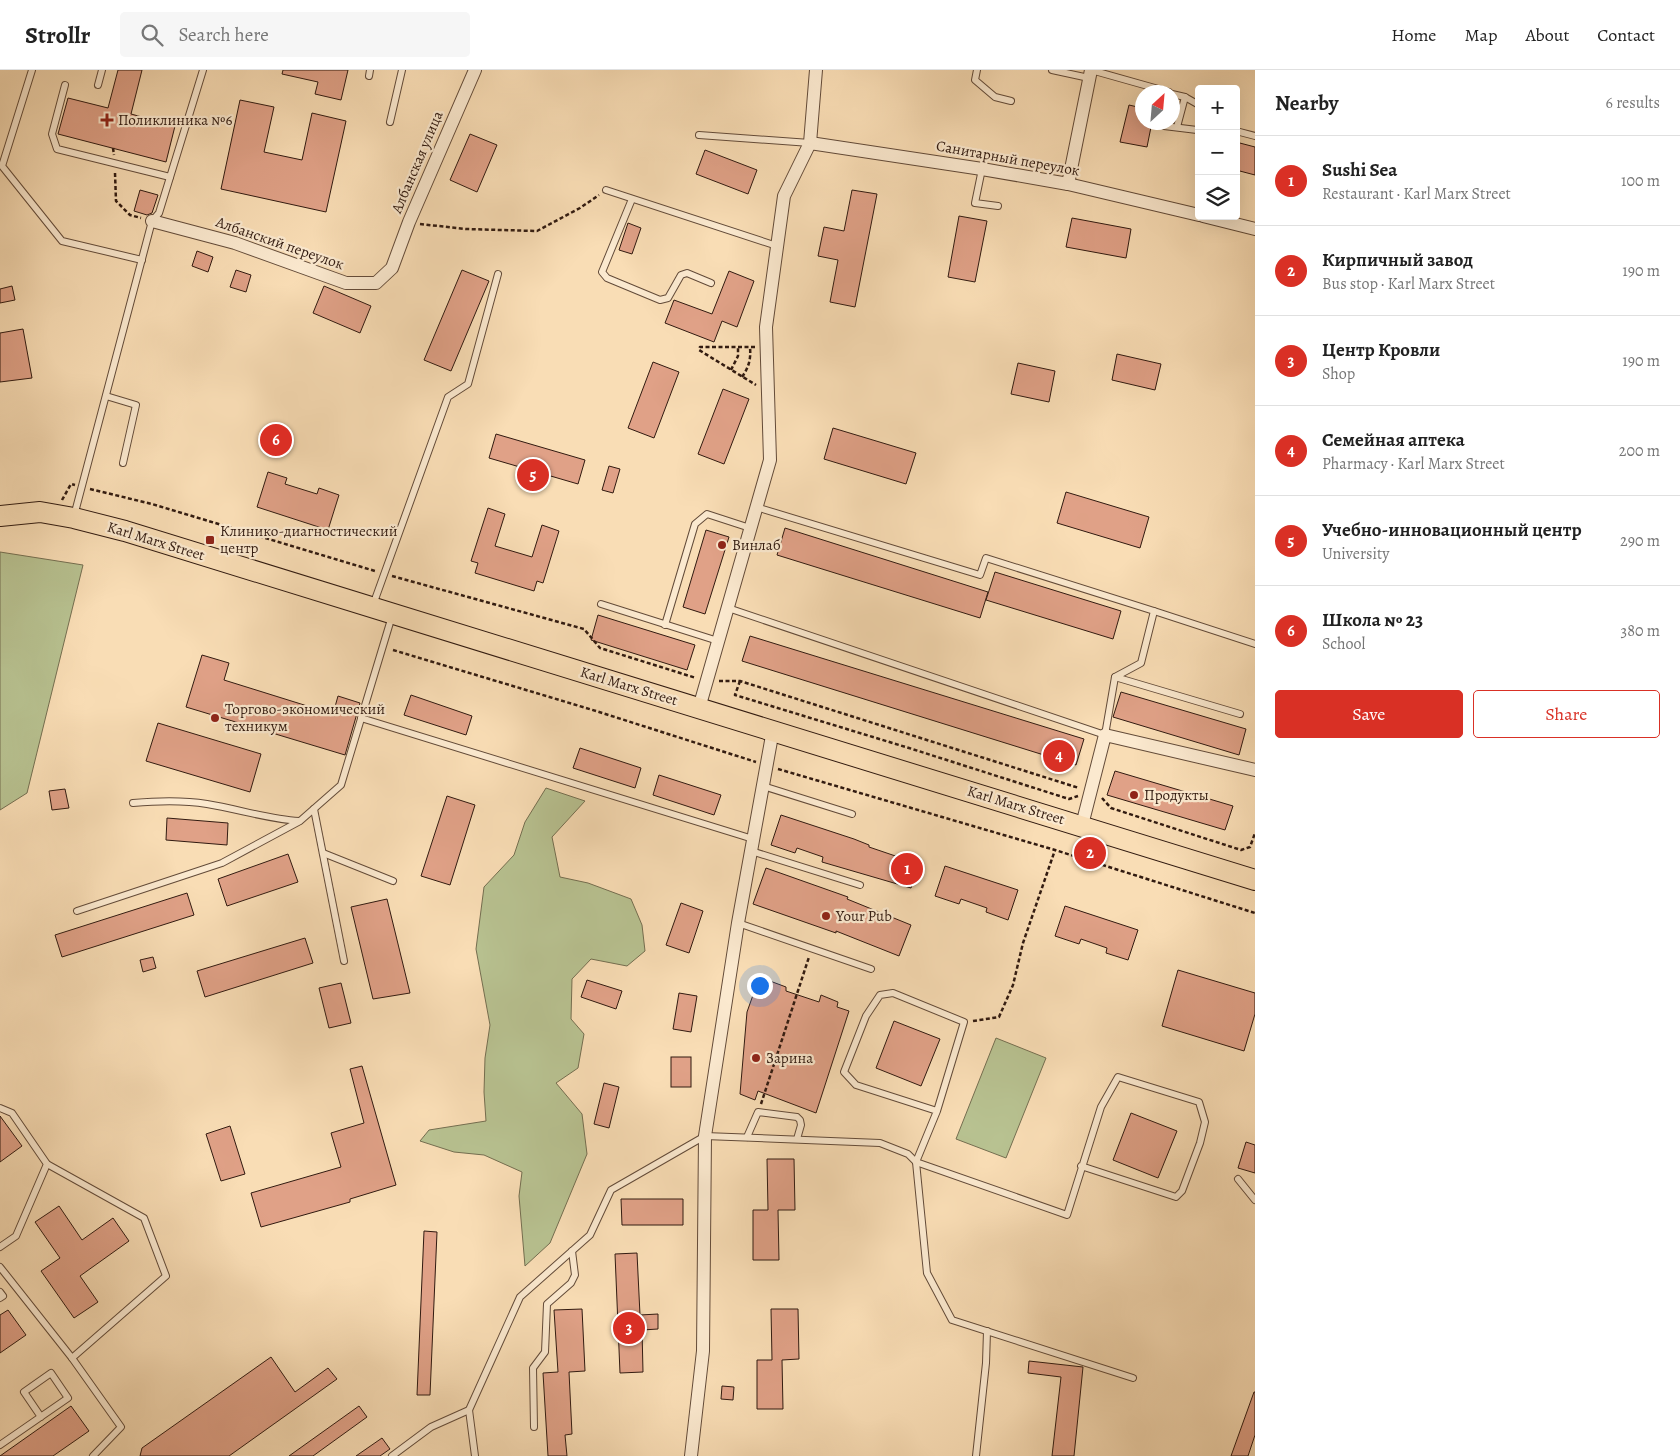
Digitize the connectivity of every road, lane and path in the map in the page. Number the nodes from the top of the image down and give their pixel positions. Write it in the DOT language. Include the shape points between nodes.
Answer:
graph roads {
  1 [pos="32,70"];
  2 [pos="102,70"];
  3 [pos="203,70"];
  4 [pos="402,70"];
  5 [pos="475,70"];
  6 [pos="816,70"];
  7 [pos="977,70"];
  8 [pos="1052,70"];
  9 [pos="1090,73"];
  10 [pos="65,85"];
  11 [pos="98,85"];
  12 [pos="1139,85"];
  13 [pos="1180,96"];
  14 [pos="1185,97"];
  15 [pos="1011,101"];
  16 [pos="1195,103"];
  17 [pos="1180,116"];
  18 [pos="390,122"];
  19 [pos="1180,127"];
  20 [pos="1195,130"];
  21 [pos="1240,132"];
  22 [pos="699,135"];
  23 [pos="1255,136"];
  24 [pos="810,143"];
  25 [pos="113,148"];
  26 [pos="114,163"];
  27 [pos="982,169"];
  28 [pos="170,177"];
  29 [pos="1068,184"];
  30 [pos="606,190"];
  31 [pos="632,199"];
  32 [pos="998,206"];
  33 [pos="1195,214"];
  34 [pos="1219,220"];
  35 [pos="152,221"];
  36 [pos="409,222"];
  37 [pos="1255,229"];
  38 [pos="777,246"];
  39 [pos="142,260"];
  40 [pos="392,268"];
  41 [pos="498,274"];
  42 [pos="711,283"];
  43 [pos="738,347"];
  44 [pos="750,347"];
  45 [pos="766,347"];
  46 [pos="731,370"];
  47 [pos="742,377"];
  48 [pos="768,393"];
  49 [pos="106,396"];
  50 [pos="122,463"];
  51 [pos="82,487"];
  52 [pos="756,507"];
  53 [pos="67,510"];
  54 [pos="0,516"];
  55 [pos="750,528"];
  56 [pos="384,574"];
  57 [pos="601,604"];
  58 [pos="372,608"];
  59 [pos="728,608"];
  60 [pos="1154,611"];
  61 [pos="393,614"];
  62 [pos="665,625"];
  63 [pos="718,641"];
  64 [pos="1255,644"];
  65 [pos="393,650"];
  66 [pos="1114,677"];
  67 [pos="740,681"];
  68 [pos="706,682"];
  69 [pos="699,708"];
  70 [pos="1240,714"];
  71 [pos="361,718"];
  72 [pos="773,730"];
  73 [pos="1105,735"];
  74 [pos="766,766"];
  75 [pos="1255,770"];
  76 [pos="763,786"];
  77 [pos="1090,791"];
  78 [pos="133,803"];
  79 [pos="314,809"];
  80 [pos="852,814"];
  81 [pos="300,821"];
  82 [pos="1082,825"];
  83 [pos="1255,833"];
  84 [pos="752,845"];
  85 [pos="1055,850"];
  86 [pos="322,853"];
  87 [pos="1255,880"];
  88 [pos="393,881"];
  89 [pos="860,886"];
  90 [pos="77,911"];
  91 [pos="1255,913"];
  92 [pos="738,923"];
  93 [pos="811,948"];
  94 [pos="344,961"];
  95 [pos="871,969"];
  96 [pos="964,1022"];
  97 [pos="0,1108"];
  98 [pos="936,1111"];
  99 [pos="758,1112"];
  100 [pos="705,1136"];
  101 [pos="747,1137"];
  102 [pos="797,1140"];
  103 [pos="916,1162"];
  104 [pos="47,1164"];
  105 [pos="1081,1166"];
  106 [pos="1238,1179"];
  107 [pos="1255,1200"];
  108 [pos="0,1247"];
  109 [pos="572,1251"];
  110 [pos="0,1267"];
  111 [pos="0,1292"];
  112 [pos="0,1298"];
  113 [pos="987,1331"];
  114 [pos="72,1358"];
  115 [pos="1133,1378"];
  116 [pos="469,1410"];
  117 [pos="41,1417"];
  118 [pos="534,1426"];
  119 [pos="0,1445"];
  120 [pos="93,1456"];
  121 [pos="392,1456"];
  122 [pos="476,1456"];
  123 [pos="691,1456"];
  124 [pos="976,1456"];
  1 -- 39 [label="lane" via="2,166 62,241"];
  2 -- 11 [label="lane"];
  3 -- 28 [label="lane"];
  4 -- 18 [label="lane"];
  5 -- 36 [label="street, Албанская улица"];
  6 -- 24 [label="street"];
  7 -- 15 [label="lane" via="975,80 995,97"];
  8 -- 9 [label="lane"];
  9 -- 12 [label="lane"];
  9 -- 29 [label="street"];
  10 -- 26 [label="lane" via="52,134 57,148"];
  13 -- 14 [label="lane"];
  14 -- 16 [label="lane"];
  14 -- 17 [label="lane"];
  19 -- 20 [label="lane"];
  21 -- 23 [label="lane"];
  22 -- 24 [label="lane"];
  24 -- 27 [label="street, Санитарный переулок"];
  24 -- 38 [label="street" via="784,196"];
  25 -- 26 [label="path"];
  26 -- 28 [label="lane"];
  26 -- 35 [label="path" via="116,201 130,215"];
  27 -- 29 [label="street, Санитарный переулок"];
  27 -- 32 [label="lane" via="975,203"];
  28 -- 35 [label="lane" via="159,213"];
  29 -- 33 [label="street, Санитарный переулок"];
  30 -- 31 [label="lane"];
  30 -- 36 [label="path" via="537,232 466,229"];
  31 -- 38 [label="lane"];
  31 -- 42 [label="lane" via="602,272 607,278 660,300 668,298 681,275 686,273"];
  34 -- 37 [label="street"];
  35 -- 39 [label="lane"];
  35 -- 40 [label="street, Албанский переулок" via="235,243 346,283 376,283"];
  36 -- 40 [label="street, Албанская улица"];
  38 -- 45 [label="street"];
  39 -- 49 [label="lane"];
  41 -- 56 [label="lane" via="468,384 448,397"];
  43 -- 44 [label="path"];
  43 -- 46 [label="path" via="738,356"];
  43 -- 46 [label="path" via="700,347 699,350"];
  44 -- 45 [label="path"];
  44 -- 47 [label="path" via="748,369"];
  45 -- 48 [label="street"];
  46 -- 47 [label="path"];
  47 -- 48 [label="path"];
  48 -- 52 [label="street" via="770,460"];
  49 -- 50 [label="lane" via="136,405"];
  49 -- 51 [label="lane"];
  51 -- 53 [label="lane"];
  51 -- 53 [label="path" via="71,484"];
  51 -- 56 [label="path" via="152,504"];
  52 -- 55 [label="street"];
  52 -- 60 [label="lane" via="980,575 986,558"];
  53 -- 54 [label="highway, Karl Marx Street"];
  53 -- 58 [label="highway, Karl Marx Street"];
  55 -- 59 [label="street"];
  55 -- 62 [label="lane" via="707,514 696,524"];
  56 -- 58 [label="lane"];
  56 -- 68 [label="path" via="584,629 600,648"];
  57 -- 62 [label="lane"];
  58 -- 61 [label="highway, Karl Marx Street"];
  59 -- 63 [label="street"];
  59 -- 73 [label="lane"];
  60 -- 64 [label="lane"];
  60 -- 66 [label="lane" via="1141,662"];
  61 -- 69 [label="highway, Karl Marx Street"];
  61 -- 71 [label="lane"];
  62 -- 63 [label="lane"];
  63 -- 68 [label="street"];
  65 -- 74 [label="path"];
  66 -- 70 [label="lane"];
  66 -- 73 [label="lane"];
  67 -- 68 [label="path"];
  67 -- 77 [label="path"];
  67 -- 77 [label="path" via="735,695 744,698 1069,799"];
  68 -- 69 [label="street"];
  69 -- 72 [label="highway, Karl Marx Street"];
  71 -- 79 [label="lane" via="341,785"];
  71 -- 84 [label="lane"];
  72 -- 74 [label="street"];
  72 -- 82 [label="highway, Karl Marx Street"];
  73 -- 75 [label="street"];
  73 -- 77 [label="street"];
  74 -- 76 [label="street"];
  74 -- 85 [label="path"];
  76 -- 80 [label="lane"];
  76 -- 84 [label="street"];
  77 -- 82 [label="street"];
  77 -- 83 [label="path" via="1098,794 1111,808 1241,850 1250,848"];
  78 -- 81 [label="lane" via="172,801 205,804"];
  79 -- 81 [label="lane"];
  79 -- 86 [label="lane"];
  81 -- 90 [label="lane" via="222,862"];
  82 -- 87 [label="highway, Karl Marx Street"];
  84 -- 89 [label="lane"];
  84 -- 92 [label="street"];
  85 -- 91 [label="path"];
  85 -- 96 [label="path" via="1023,943 1013,984 999,1018"];
  86 -- 88 [label="lane"];
  86 -- 94 [label="lane"];
  92 -- 93 [label="lane"];
  92 -- 100 [label="street"];
  93 -- 95 [label="lane"];
  93 -- 99 [label="path"];
  96 -- 98 [label="lane"];
  96 -- 98 [label="lane" via="893,993 880,994 866,1016 844,1072 856,1085"];
  97 -- 104 [label="lane" via="12,1113"];
  98 -- 103 [label="lane"];
  99 -- 101 [label="lane"];
  99 -- 102 [label="lane" via="800,1120"];
  100 -- 101 [label="lane"];
  100 -- 109 [label="lane" via="611,1190 590,1235"];
  100 -- 123 [label="street" via="703,1350"];
  101 -- 102 [label="lane"];
  102 -- 103 [label="lane" via="880,1143 908,1154"];
  103 -- 105 [label="lane" via="1067,1215"];
  103 -- 113 [label="lane" via="927,1273 952,1320"];
  104 -- 108 [label="lane" via="16,1236"];
  104 -- 114 [label="lane" via="144,1218 166,1276"];
  105 -- 105 [label="lane" via="1101,1107 1118,1077 1199,1102 1205,1122 1200,1143 1182,1191 1176,1197"];
  106 -- 107 [label="lane"];
  109 -- 116 [label="lane" via="520,1297"];
  109 -- 118 [label="lane" via="575,1275 572,1283 547,1304 545,1352 533,1368"];
  110 -- 114 [label="lane"];
  111 -- 112 [label="lane" via="3,1296"];
  113 -- 115 [label="lane"];
  113 -- 124 [label="lane"];
  114 -- 120 [label="lane" via="121,1427"];
  116 -- 121 [label="lane" via="431,1427"];
  116 -- 122 [label="lane"];
  117 -- 117 [label="lane" via="68,1398 51,1373 24,1392"];
  117 -- 119 [label="lane"];
}
